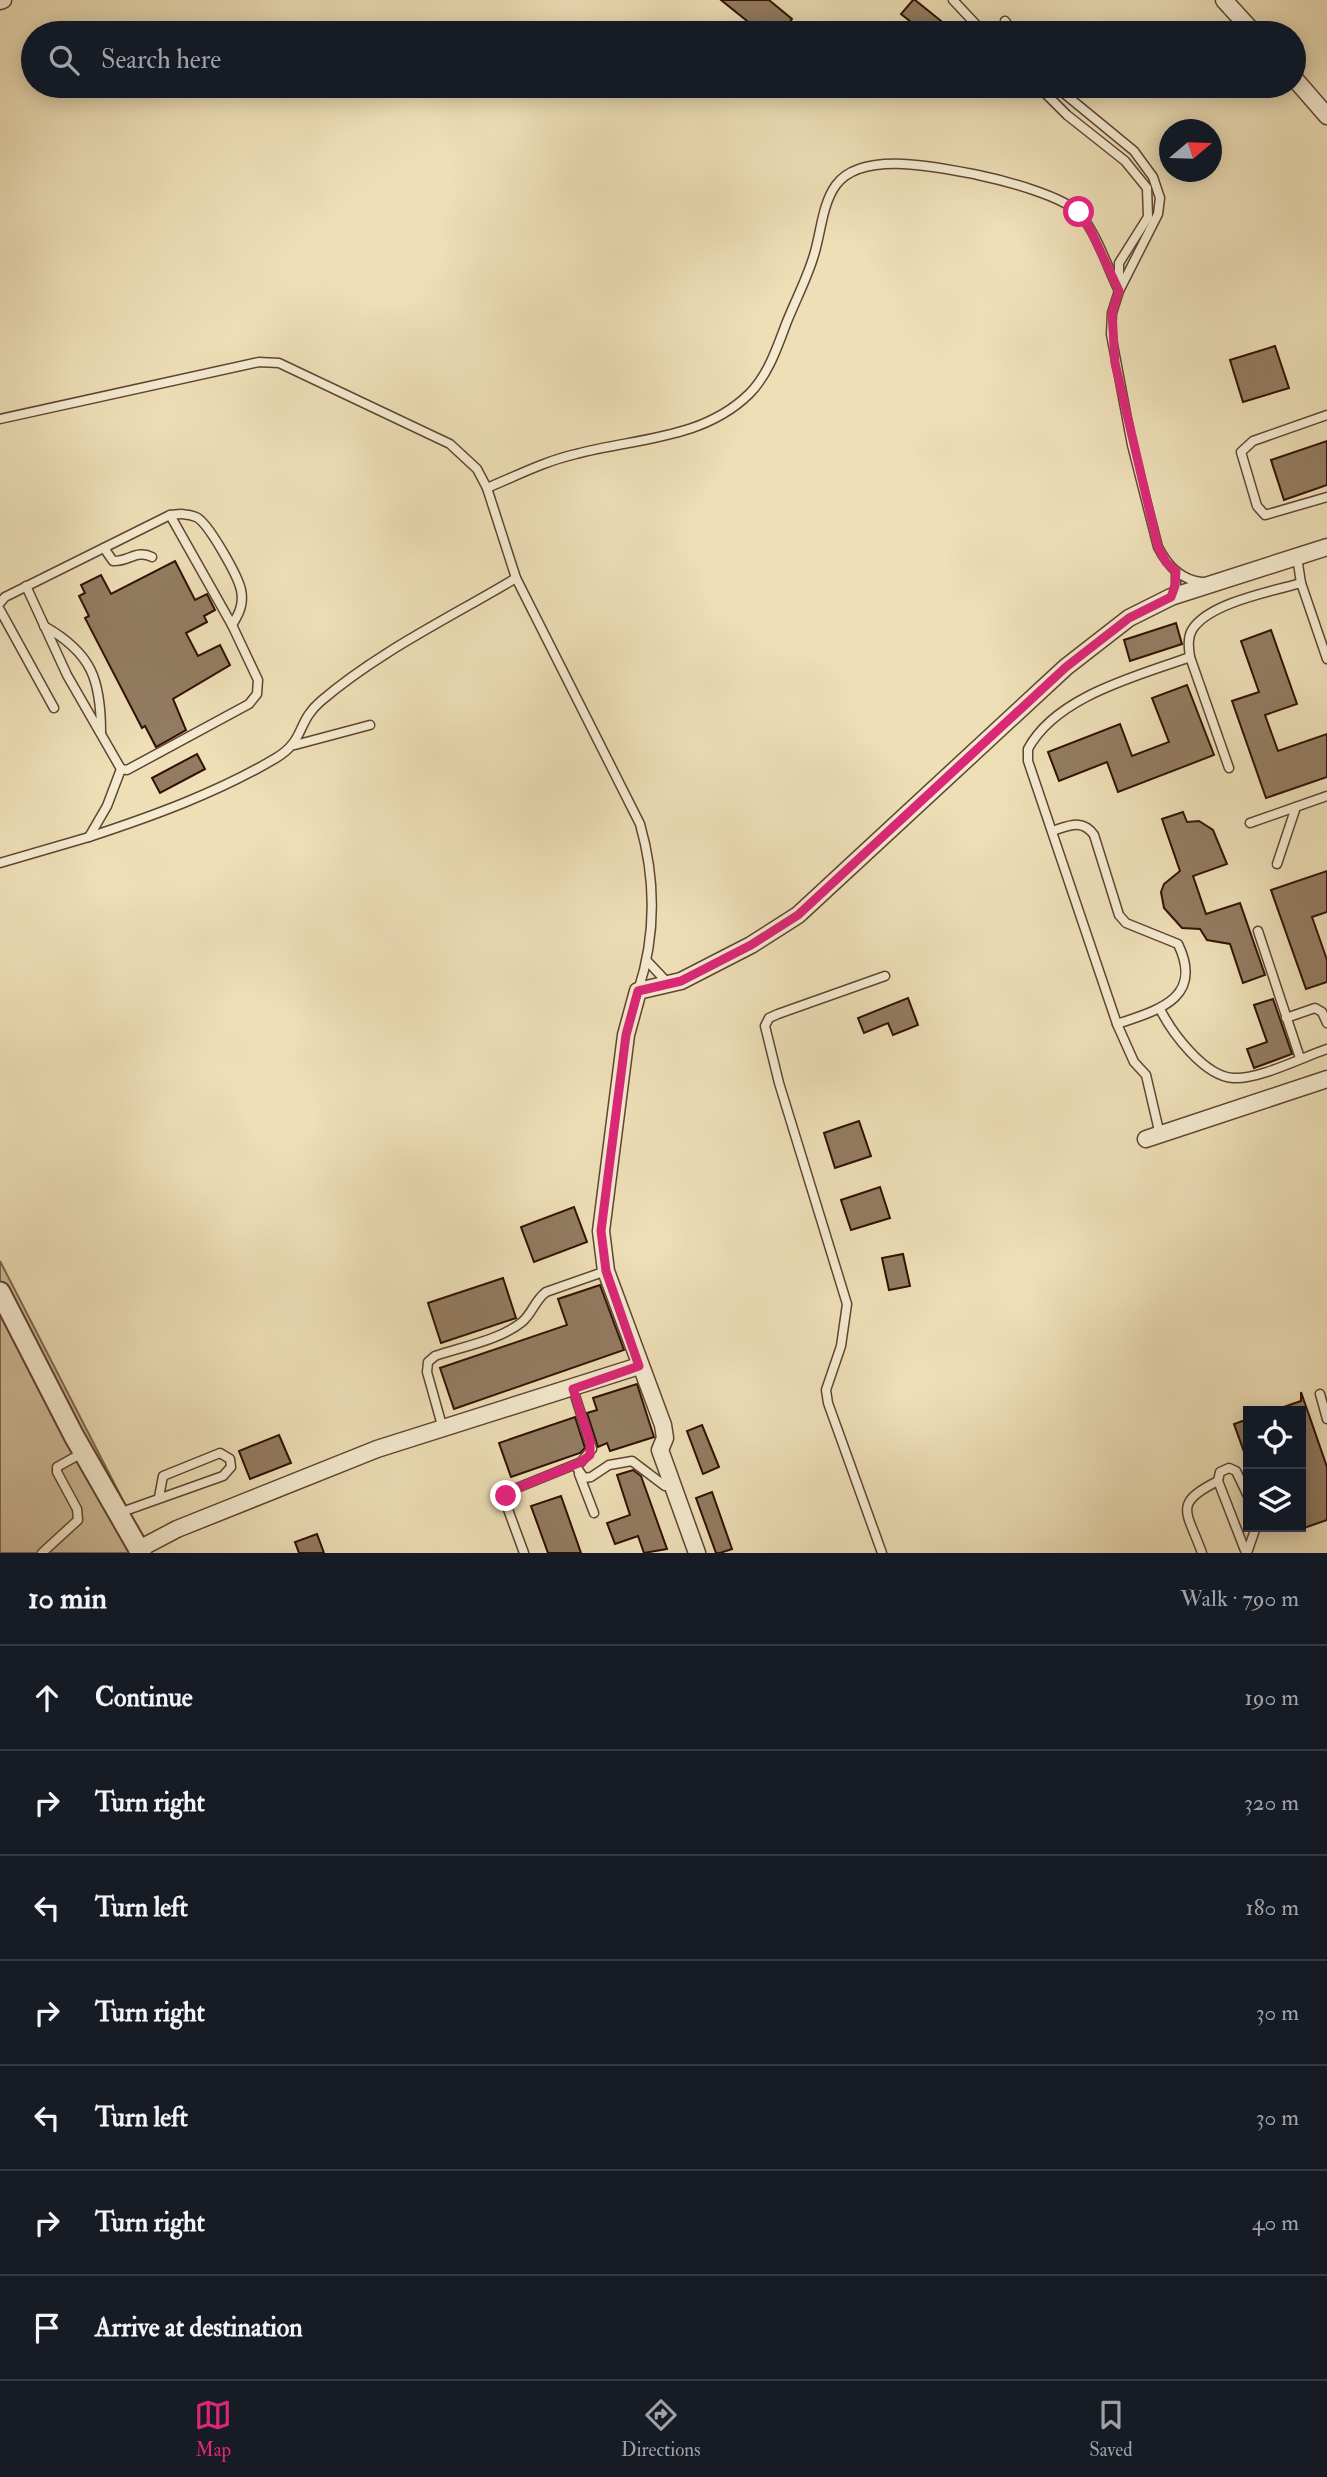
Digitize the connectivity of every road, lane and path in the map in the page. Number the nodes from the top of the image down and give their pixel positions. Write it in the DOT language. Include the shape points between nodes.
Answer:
graph roads {
  1 [pos="953,0"];
  2 [pos="1224,0"];
  3 [pos="973,21"];
  4 [pos="1243,21"];
  5 [pos="1306,92"];
  6 [pos="1052,98"];
  7 [pos="1070,98"];
  8 [pos="1327,116"];
  9 [pos="1119,291"];
  10 [pos="1327,415"];
  11 [pos="0,419"];
  12 [pos="486,488"];
  13 [pos="1327,498"];
  14 [pos="170,515"];
  15 [pos="1327,547"];
  16 [pos="104,548"];
  17 [pos="152,556"];
  18 [pos="1297,557"];
  19 [pos="1176,571"];
  20 [pos="516,578"];
  21 [pos="1209,583"];
  22 [pos="1301,583"];
  23 [pos="26,586"];
  24 [pos="1171,597"];
  25 [pos="0,603"];
  26 [pos="0,611"];
  27 [pos="232,625"];
  28 [pos="44,626"];
  29 [pos="1190,657"];
  30 [pos="1327,659"];
  31 [pos="54,708"];
  32 [pos="370,725"];
  33 [pos="101,736"];
  34 [pos="295,745"];
  35 [pos="1229,768"];
  36 [pos="121,769"];
  37 [pos="1327,796"];
  38 [pos="1296,807"];
  39 [pos="1250,823"];
  40 [pos="1052,831"];
  41 [pos="89,837"];
  42 [pos="0,863"];
  43 [pos="1277,864"];
  44 [pos="1258,931"];
  45 [pos="648,962"];
  46 [pos="886,976"];
  47 [pos="667,982"];
  48 [pos="638,991"];
  49 [pos="1160,1009"];
  50 [pos="1286,1018"];
  51 [pos="1327,1023"];
  52 [pos="1117,1024"];
  53 [pos="1327,1049"];
  54 [pos="1300,1058"];
  55 [pos="1327,1079"];
  56 [pos="1153,1137"];
  57 [pos="606,1271"];
  58 [pos="0,1292"];
  59 [pos="639,1366"];
  60 [pos="573,1389"];
  61 [pos="1320,1394"];
  62 [pos="1327,1419"];
  63 [pos="443,1429"];
  64 [pos="84,1451"];
  65 [pos="575,1465"];
  66 [pos="579,1475"];
  67 [pos="1218,1481"];
  68 [pos="671,1485"];
  69 [pos="1243,1486"];
  70 [pos="159,1497"];
  71 [pos="119,1513"];
  72 [pos="594,1513"];
  73 [pos="1254,1532"];
  74 [pos="137,1552"];
  75 [pos="42,1553"];
  76 [pos="524,1553"];
  77 [pos="696,1553"];
  78 [pos="882,1553"];
  79 [pos="1202,1553"];
  80 [pos="1246,1553"];
  1 -- 3 [label="lane"];
  2 -- 4 [label="street"];
  5 -- 8 [label="street"];
  6 -- 9 [label="lane" via="1125,161 1147,188 1148,217 1119,263"];
  7 -- 9 [label="lane" via="1134,151 1153,177 1160,198 1158,214"];
  9 -- 12 [label="lane" via="1079,212 1059,202 998,179 933,166 864,167 845,175 835,186 780,341 749,394 697,428 575,454"];
  9 -- 19 [label="lane" via="1111,334 1126,418 1158,547"];
  10 -- 13 [label="lane" via="1253,441 1241,452 1257,506 1265,515"];
  11 -- 12 [label="lane" via="259,362 279,363 450,444 477,470"];
  12 -- 20 [label="lane"];
  14 -- 16 [label="lane"];
  14 -- 27 [label="lane"];
  14 -- 27 [label="lane" via="198,517 207,525 241,589 241,612"];
  15 -- 18 [label="street"];
  16 -- 17 [label="lane" via="113,561 137,554"];
  16 -- 23 [label="lane"];
  18 -- 21 [label="street"];
  18 -- 22 [label="lane"];
  19 -- 21 [label="lane" via="1192,581"];
  19 -- 24 [label="lane"];
  20 -- 34 [label="lane" via="322,699 307,714"];
  20 -- 45 [label="lane" via="640,824 654,903"];
  21 -- 24 [label="street"];
  22 -- 29 [label="lane" via="1238,601 1202,621 1192,630"];
  22 -- 30 [label="lane"];
  23 -- 25 [label="lane"];
  23 -- 28 [label="lane"];
  24 -- 47 [label="street" via="1129,618 1066,667 798,915 681,981"];
  26 -- 31 [label="lane"];
  27 -- 36 [label="lane" via="258,680 255,699 127,770"];
  28 -- 33 [label="lane"];
  28 -- 33 [label="lane" via="80,651 93,672"];
  29 -- 35 [label="lane"];
  29 -- 40 [label="lane" via="1087,695 1033,738 1028,761"];
  32 -- 34 [label="lane"];
  33 -- 36 [label="lane"];
  34 -- 41 [label="lane" via="155,815"];
  36 -- 41 [label="lane"];
  37 -- 38 [label="lane"];
  38 -- 39 [label="lane"];
  38 -- 43 [label="lane"];
  40 -- 49 [label="lane" via="1078,823 1088,827 1119,915 1126,923 1178,944 1184,957 1182,991"];
  40 -- 52 [label="lane"];
  41 -- 42 [label="lane"];
  44 -- 50 [label="lane"];
  45 -- 47 [label="lane"];
  45 -- 48 [label="lane"];
  46 -- 78 [label="lane" via="778,1014 765,1026 847,1304 841,1346 826,1390 828,1403"];
  47 -- 48 [label="street"];
  48 -- 57 [label="street" via="626,1035 601,1231"];
  49 -- 52 [label="lane"];
  49 -- 54 [label="lane" via="1193,1054 1231,1078"];
  50 -- 51 [label="lane" via="1315,1008"];
  50 -- 54 [label="lane"];
  52 -- 56 [label="lane" via="1134,1062 1146,1075"];
  53 -- 54 [label="lane"];
  55 -- 56 [label="street"];
  57 -- 59 [label="street"];
  57 -- 63 [label="lane" via="546,1292 513,1328 428,1362"];
  58 -- 64 [label="street"];
  59 -- 60 [label="street"];
  59 -- 68 [label="street" via="663,1425 665,1438 660,1450"];
  60 -- 63 [label="street"];
  60 -- 65 [label="lane" via="592,1449"];
  61 -- 62 [label="lane"];
  63 -- 74 [label="street" via="377,1449 177,1529"];
  64 -- 71 [label="street"];
  64 -- 75 [label="lane" via="57,1472 79,1513 78,1520"];
  65 -- 66 [label="lane"];
  65 -- 76 [label="lane" via="506,1496"];
  66 -- 68 [label="lane" via="591,1477 610,1465 632,1461 665,1486"];
  66 -- 72 [label="lane"];
  67 -- 69 [label="lane" via="1224,1469 1236,1471"];
  67 -- 79 [label="lane" via="1193,1493 1186,1509"];
  67 -- 80 [label="lane"];
  68 -- 77 [label="street"];
  70 -- 70 [label="lane" via="163,1476 172,1471 220,1453 230,1459 231,1467 223,1476"];
  70 -- 71 [label="lane"];
  71 -- 74 [label="street"];
  73 -- 80 [label="lane"];
}
